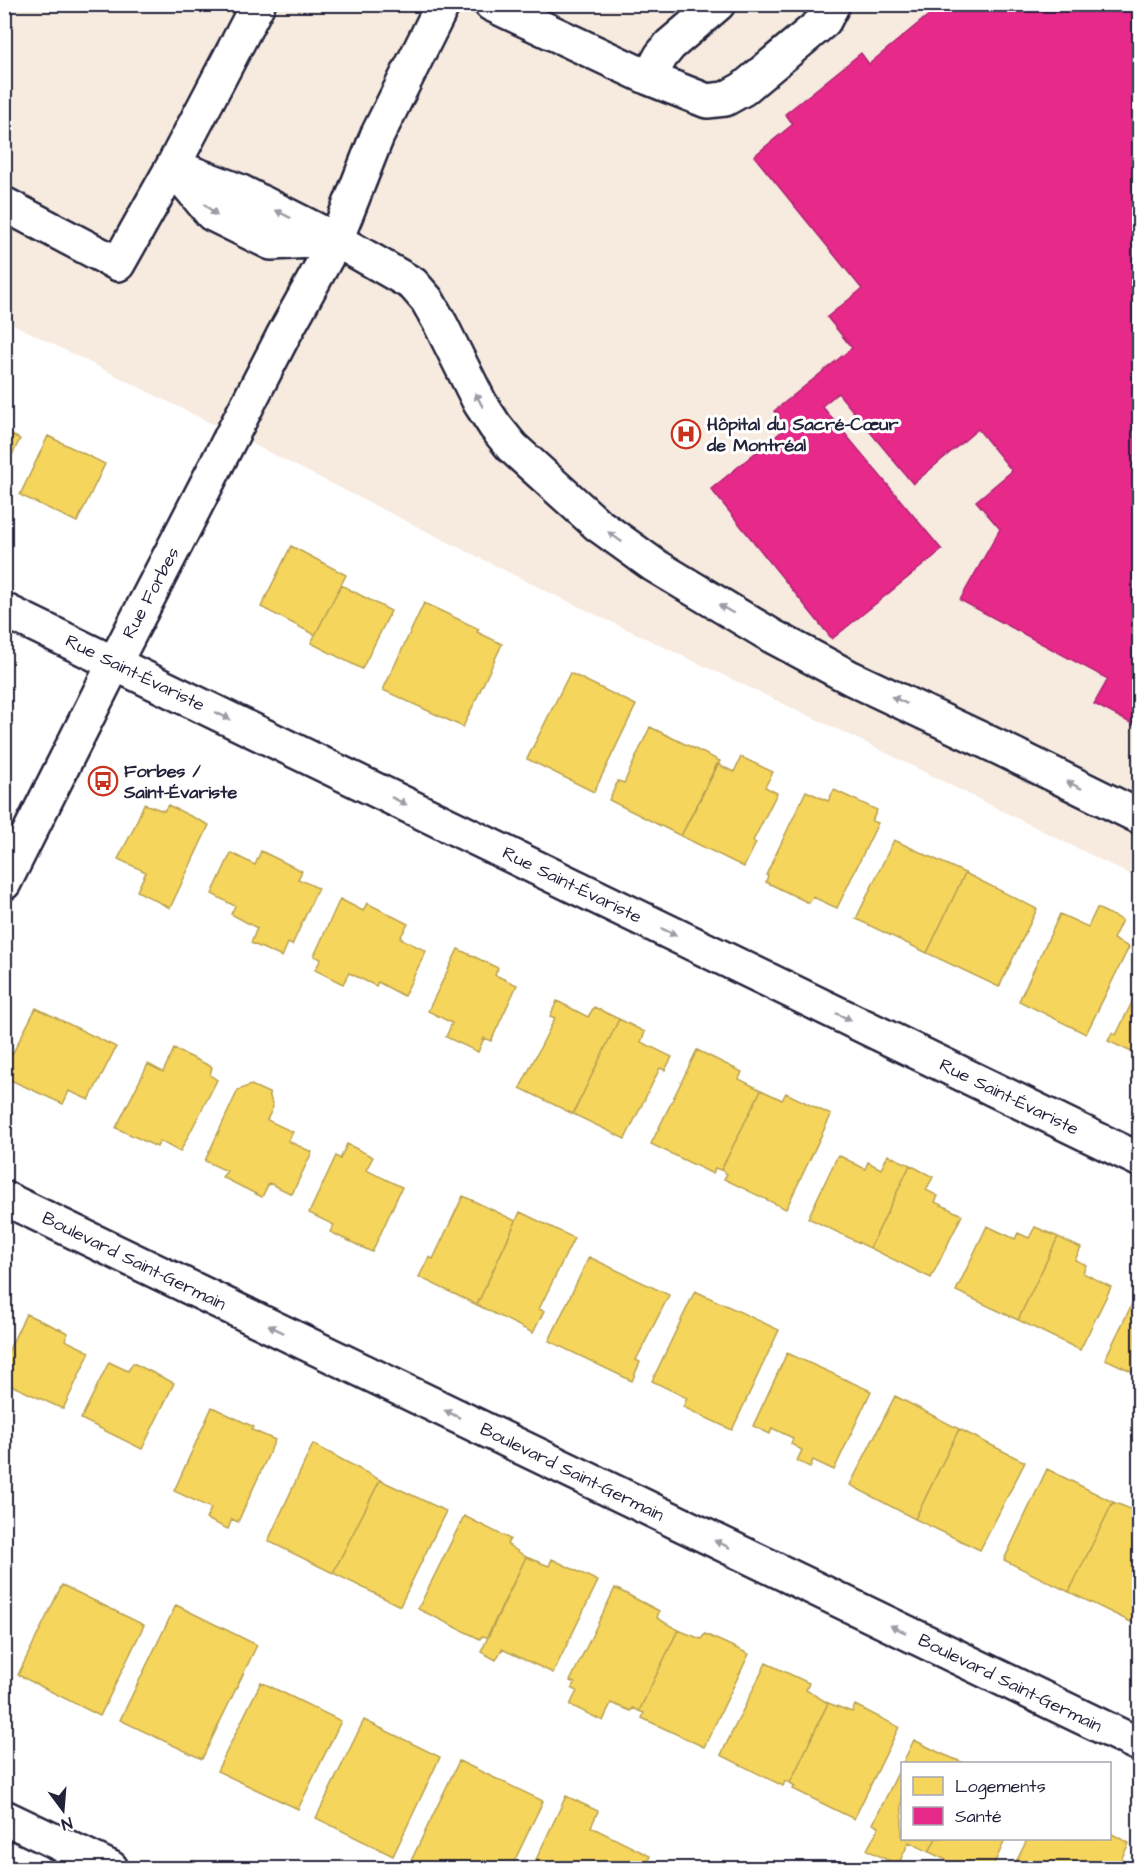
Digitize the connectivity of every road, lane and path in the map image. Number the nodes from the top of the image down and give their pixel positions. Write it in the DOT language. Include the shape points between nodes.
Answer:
graph roads {
  1 [pos="258,4"];
  2 [pos="442,4"];
  3 [pos="491,4"];
  4 [pos="718,4"];
  5 [pos="833,4"];
  6 [pos="649,78"];
  7 [pos="173,166"];
  8 [pos="4,204"];
  9 [pos="336,240"];
  10 [pos="4,610"];
  11 [pos="114,664"];
  12 [pos="1135,805"];
  13 [pos="4,883"];
  14 [pos="1140,1160"];
  15 [pos="4,1198"];
  16 [pos="1140,1745"];
  17 [pos="4,1817"];
  18 [pos="111,1869"];
  1 -- 7 [label="street"];
  2 -- 9 [label="street, Rue Forbes" via="377,136"];
  3 -- 6 [label="street"];
  4 -- 6 [label="street" via="670,45"];
  5 -- 6 [label="street" via="824,21 743,89 725,99 707,101"];
  7 -- 8 [label="street" via="118,264"];
  7 -- 9 [label="street" via="212,214 271,243"];
  9 -- 11 [label="street, Rue Forbes"];
  12 -- 9 [label="street, one-way" via="1002,749 851,678 717,604 629,548 512,447 480,404 440,323 413,284"];
  10 -- 11 [label="street, Rue Saint-Évariste"];
  11 -- 13 [label="street, Rue Forbes"];
  11 -- 14 [label="street, Rue Saint-Évariste, one-way"];
  16 -- 15 [label="street, Boulevard Saint-Germain, one-way"];
  17 -- 18 [label="street"];
}
